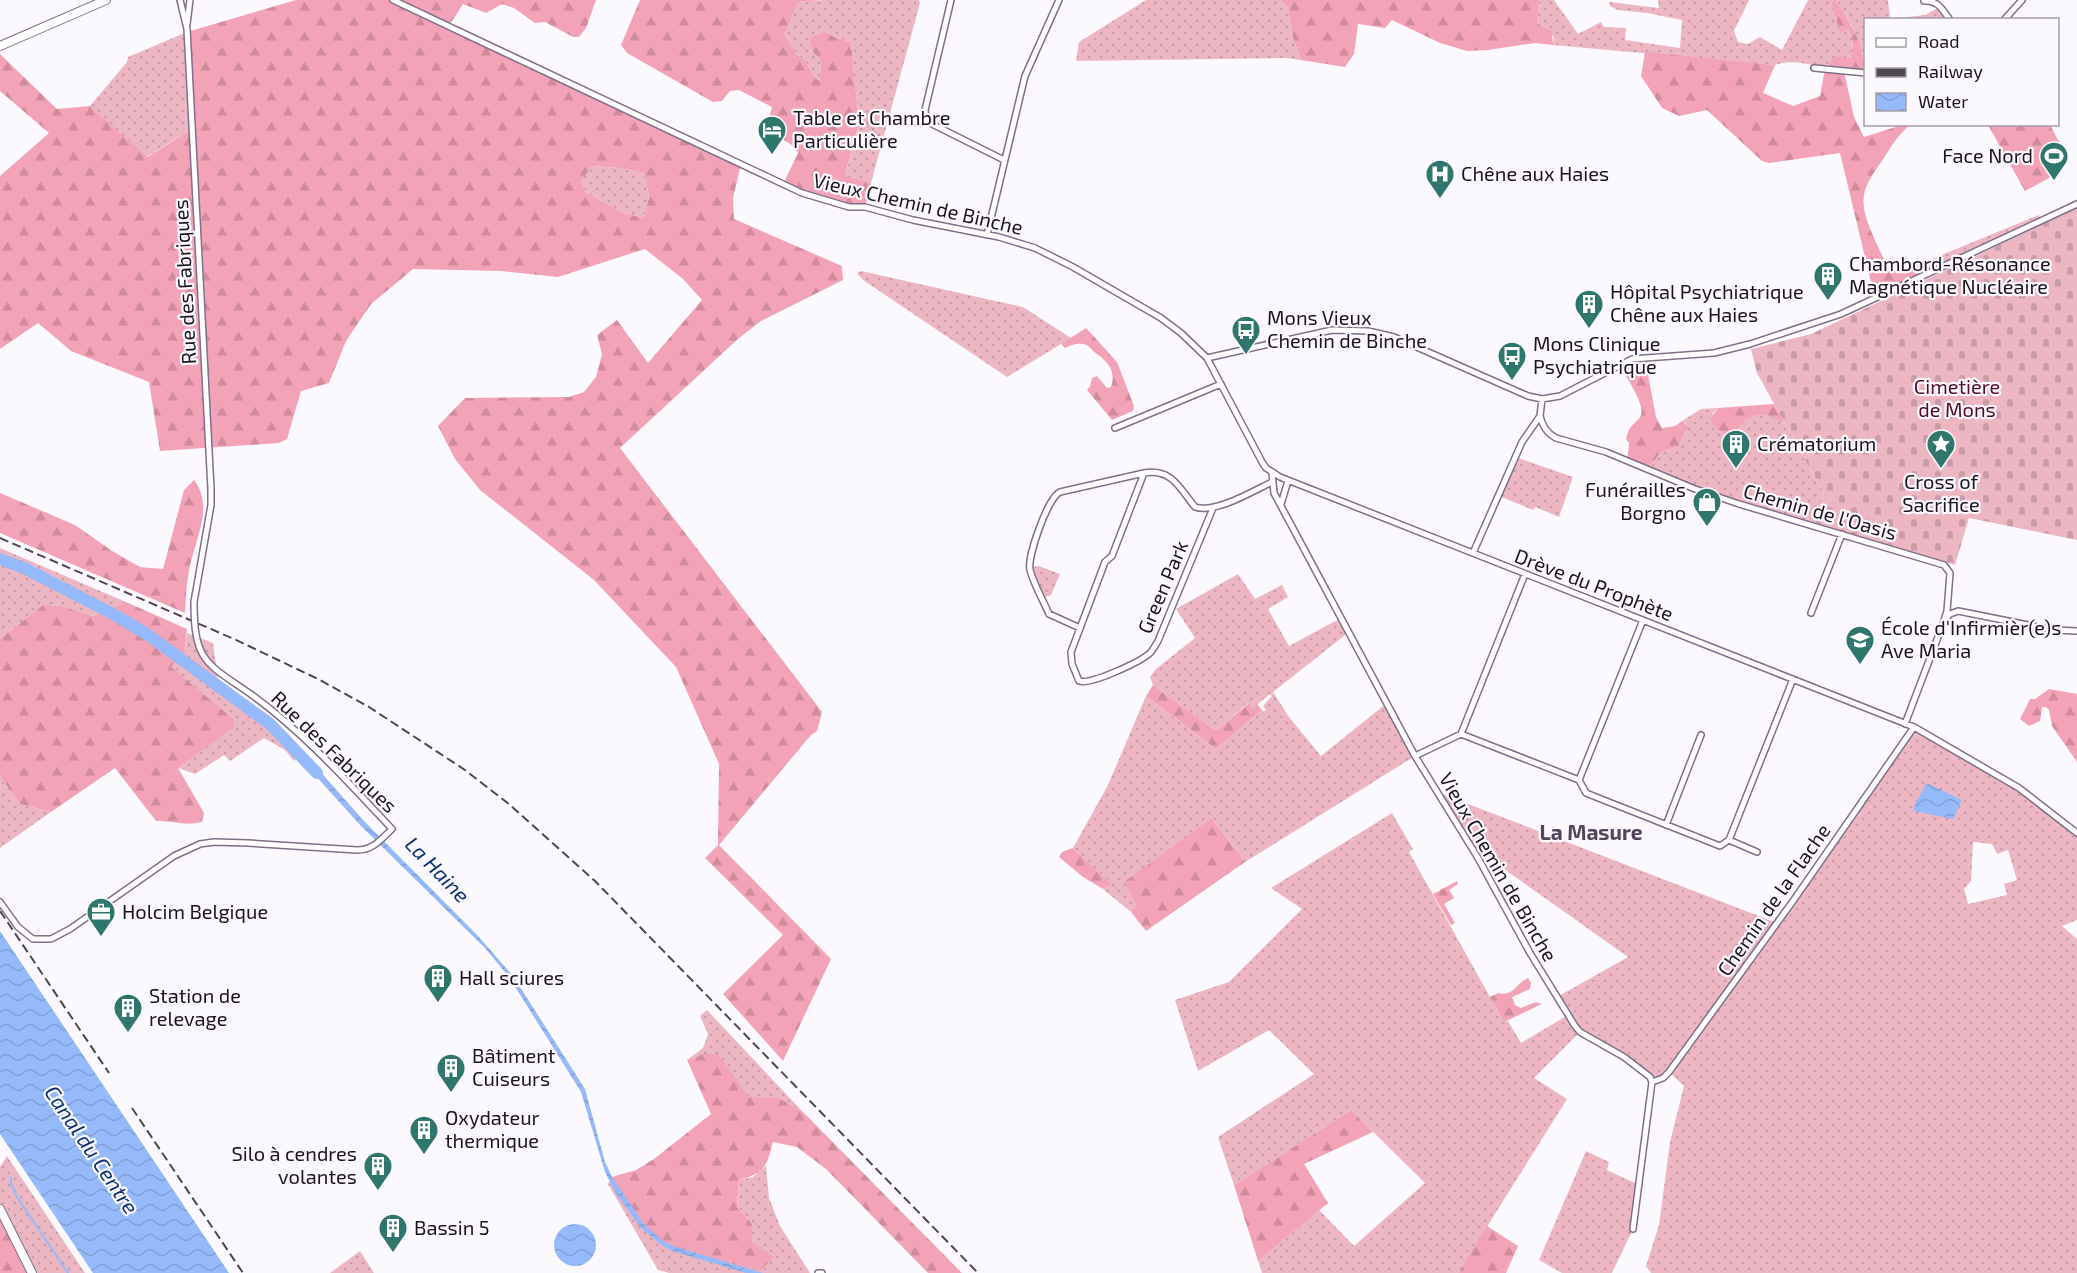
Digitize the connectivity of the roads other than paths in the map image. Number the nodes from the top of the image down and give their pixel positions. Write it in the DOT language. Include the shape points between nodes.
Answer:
graph roads {
  1 [pos="106,0"];
  2 [pos="180,0"];
  3 [pos="190,0"];
  4 [pos="393,0"];
  5 [pos="951,0"];
  6 [pos="1059,0"];
  7 [pos="2022,0"];
  8 [pos="1924,1"];
  9 [pos="1948,18"];
  10 [pos="2006,18"];
  11 [pos="187,28"];
  12 [pos="0,46"];
  13 [pos="1814,68"];
  14 [pos="1864,73"];
  15 [pos="1004,160"];
  16 [pos="2077,204"];
  17 [pos="987,235"];
  18 [pos="1208,358"];
  19 [pos="1221,384"];
  20 [pos="1542,399"];
  21 [pos="1540,416"];
  22 [pos="1115,428"];
  23 [pos="1272,473"];
  24 [pos="1144,474"];
  25 [pos="1288,481"];
  26 [pos="1272,482"];
  27 [pos="1281,506"];
  28 [pos="1213,508"];
  29 [pos="1842,534"];
  30 [pos="1473,553"];
  31 [pos="1525,574"];
  32 [pos="1811,613"];
  33 [pos="1643,620"];
  34 [pos="1943,624"];
  35 [pos="1080,628"];
  36 [pos="2077,631"];
  37 [pos="1793,679"];
  38 [pos="1905,724"];
  39 [pos="1914,727"];
  40 [pos="1461,734"];
  41 [pos="1701,735"];
  42 [pos="1415,756"];
  43 [pos="1579,780"];
  44 [pos="1666,825"];
  45 [pos="2077,833"];
  46 [pos="1729,840"];
  47 [pos="1756,852"];
  48 [pos="0,902"];
  49 [pos="1652,1082"];
  50 [pos="0,1209"];
  51 [pos="1633,1229"];
  52 [pos="32,1273"];
  1 -- 12 [label="main road"];
  2 -- 11 [label="street, Rue des Fabriques"];
  3 -- 11 [label="street, Rue des Fabriques"];
  4 -- 17 [label="street, Vieux Chemin de Binche" via="802,193 849,207 865,207"];
  5 -- 15 [label="street" via="926,118"];
  6 -- 15 [label="street" via="1025,76"];
  7 -- 10 [label="street"];
  8 -- 9 [label="street" via="1937,3"];
  11 -- 48 [label="street, Rue des Fabriques, bridge" via="211,489 194,602 195,636 201,654 210,664 308,742 392,829 374,846 357,850 200,844 174,856 51,939 33,939 18,927"];
  13 -- 14 [label="street"];
  15 -- 17 [label="street"];
  16 -- 20 [label="street" via="1841,314 1714,354 1632,359 1560,396"];
  17 -- 18 [label="street, Vieux Chemin de Binche" via="1035,248 1073,267 1161,318"];
  18 -- 19 [label="street, Vieux Chemin de Binche"];
  18 -- 20 [label="street" via="1332,330 1368,331 1394,337"];
  19 -- 22 [label="street"];
  19 -- 23 [label="street, Vieux Chemin de Binche" via="1262,462"];
  20 -- 21 [label="street"];
  21 -- 29 [label="street, Chemin de l'Oasis" via="1543,426 1556,438 1606,452 1732,502"];
  21 -- 30 [label="street" via="1522,442"];
  23 -- 25 [label="street, Drève du Prophète"];
  23 -- 26 [label="street, Vieux Chemin de Binche"];
  24 -- 28 [label="street" via="1165,474 1196,507"];
  24 -- 35 [label="street, Green Park"];
  24 -- 35 [label="street" via="1060,492 1050,503 1030,555 1029,568 1049,614"];
  25 -- 27 [label="street"];
  25 -- 30 [label="street, Drève du Prophète"];
  26 -- 27 [label="street, Vieux Chemin de Binche"];
  26 -- 28 [label="street"];
  27 -- 42 [label="street, Vieux Chemin de Binche"];
  28 -- 35 [label="street, Green Park" via="1152,651 1089,682 1079,681 1071,658"];
  29 -- 32 [label="street"];
  29 -- 34 [label="street, Chemin de l'Oasis" via="1944,565 1950,573"];
  30 -- 31 [label="street, Drève du Prophète"];
  31 -- 33 [label="street, Drève du Prophète"];
  31 -- 40 [label="street"];
  33 -- 37 [label="street, Drève du Prophète"];
  33 -- 43 [label="street"];
  34 -- 36 [label="street" via="1958,611"];
  34 -- 38 [label="street, Chemin de l'Oasis"];
  37 -- 38 [label="street, Drève du Prophète"];
  37 -- 46 [label="street"];
  38 -- 39 [label="street, Drève du Prophète"];
  39 -- 45 [label="street, Drève du Prophète" via="2019,788"];
  39 -- 49 [label="street, Chemin de la Flache" via="1670,1072"];
  40 -- 42 [label="street"];
  40 -- 43 [label="street"];
  41 -- 44 [label="street"];
  42 -- 49 [label="street, Vieux Chemin de Binche" via="1575,1026 1639,1067"];
  43 -- 44 [label="street" via="1586,793"];
  44 -- 46 [label="street" via="1720,846"];
  46 -- 47 [label="street"];
  49 -- 51 [label="street"];
  50 -- 52 [label="main road"];
}
